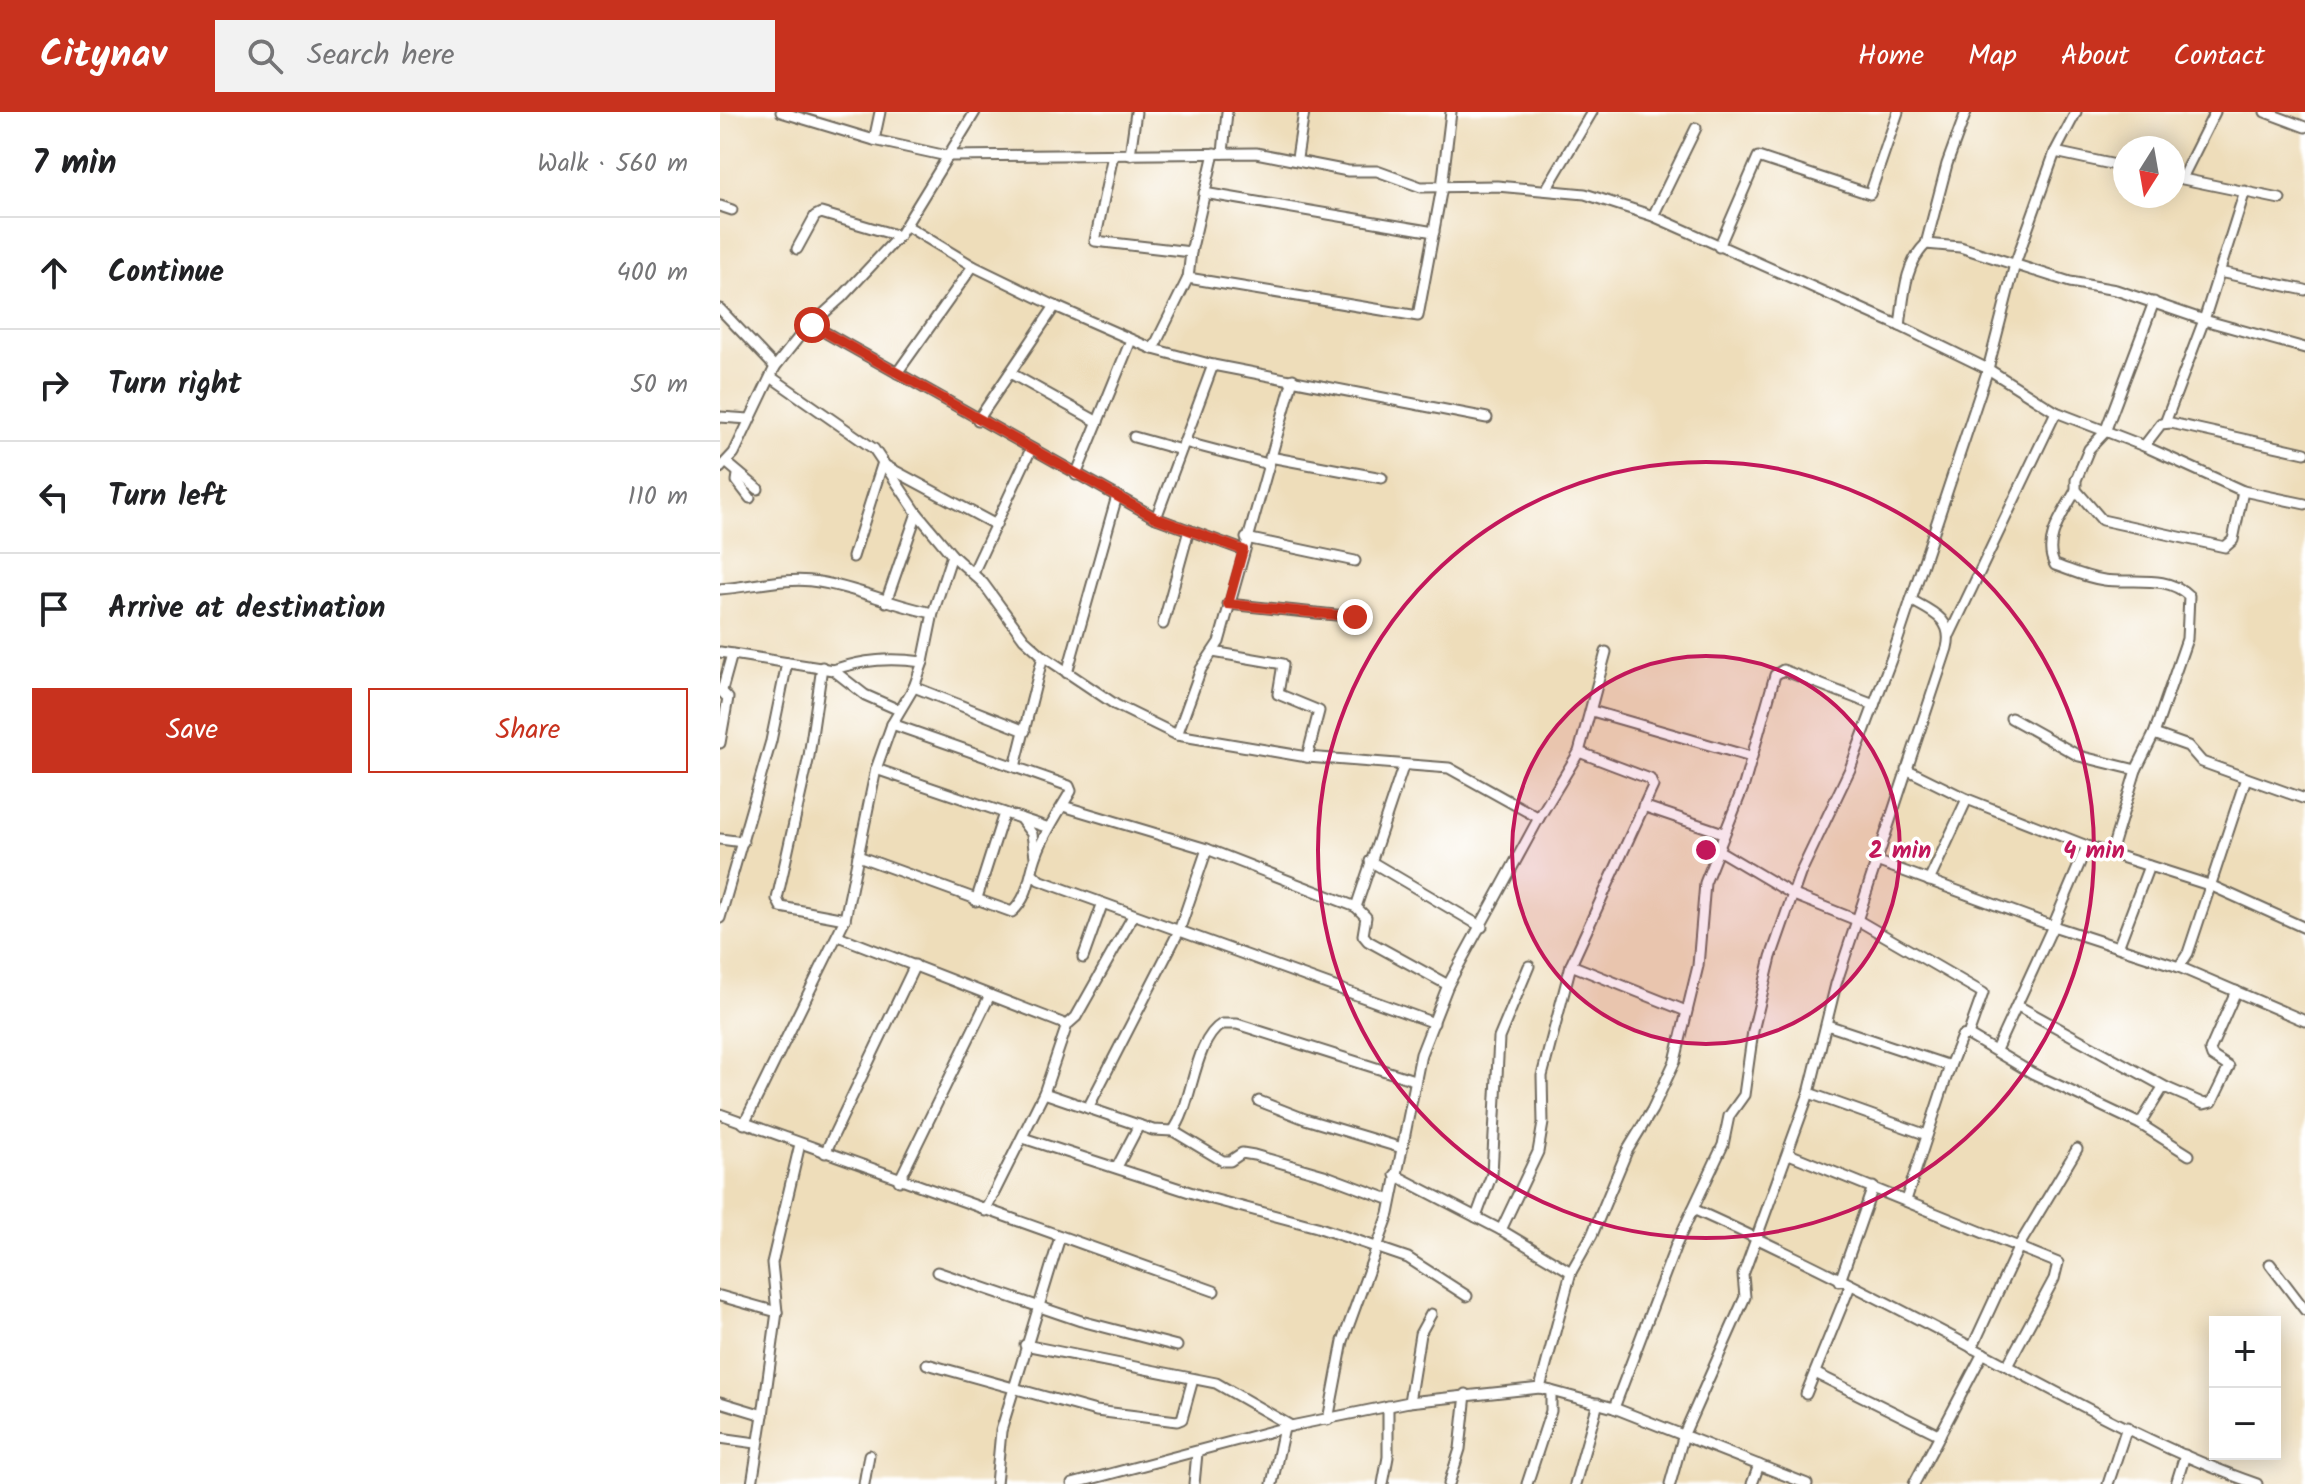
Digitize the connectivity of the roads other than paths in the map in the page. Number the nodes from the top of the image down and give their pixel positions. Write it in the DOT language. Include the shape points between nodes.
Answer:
graph roads {
  1 [pos="781,112"];
  2 [pos="880,112"];
  3 [pos="975,112"];
  4 [pos="1136,112"];
  5 [pos="1227,112"];
  6 [pos="1304,112"];
  7 [pos="1451,112"];
  8 [pos="1592,112"];
  9 [pos="1898,112"];
  10 [pos="1966,112"];
  11 [pos="2076,112"];
  12 [pos="2215,112"];
  13 [pos="2265,112"];
  14 [pos="2305,127"];
  15 [pos="1696,128"];
  16 [pos="874,140"];
  17 [pos="2055,152"];
  18 [pos="1218,153"];
  19 [pos="1113,155"];
  20 [pos="1130,155"];
  21 [pos="947,156"];
  22 [pos="1297,158"];
  23 [pos="2113,164"];
  24 [pos="2185,166"];
  25 [pos="2185,179"];
  26 [pos="1442,187"];
  27 [pos="1547,188"];
  28 [pos="2245,191"];
  29 [pos="1204,193"];
  30 [pos="2280,199"];
  31 [pos="720,206"];
  32 [pos="732,210"];
  33 [pos="1653,216"];
  34 [pos="907,226"];
  35 [pos="1434,232"];
  36 [pos="899,236"];
  37 [pos="1926,244"];
  38 [pos="1719,247"];
  39 [pos="797,249"];
  40 [pos="1191,252"];
  41 [pos="2015,264"];
  42 [pos="973,266"];
  43 [pos="2219,272"];
  44 [pos="1188,278"];
  45 [pos="2305,290"];
  46 [pos="2154,302"];
  47 [pos="1055,306"];
  48 [pos="720,309"];
  49 [pos="2204,320"];
  50 [pos="812,325"];
  51 [pos="1900,326"];
  52 [pos="1131,340"];
  53 [pos="2305,348"];
  54 [pos="1153,349"];
  55 [pos="1213,365"];
  56 [pos="775,367"];
  57 [pos="1988,369"];
  58 [pos="897,373"];
  59 [pos="1010,373"];
  60 [pos="771,377"];
  61 [pos="1293,379"];
  62 [pos="2056,412"];
  63 [pos="720,417"];
  64 [pos="1487,418"];
  65 [pos="749,419"];
  66 [pos="978,420"];
  67 [pos="1098,422"];
  68 [pos="2165,423"];
  69 [pos="2105,432"];
  70 [pos="1134,437"];
  71 [pos="1183,446"];
  72 [pos="2144,446"];
  73 [pos="1031,449"];
  74 [pos="2305,453"];
  75 [pos="1269,460"];
  76 [pos="884,464"];
  77 [pos="723,466"];
  78 [pos="738,475"];
  79 [pos="1076,475"];
  80 [pos="1382,478"];
  81 [pos="758,489"];
  82 [pos="2076,490"];
  83 [pos="2243,491"];
  84 [pos="1117,496"];
  85 [pos="750,498"];
  86 [pos="2305,504"];
  87 [pos="917,513"];
  88 [pos="1156,518"];
  89 [pos="996,525"];
  90 [pos="1189,530"];
  91 [pos="1246,538"];
  92 [pos="1243,550"];
  93 [pos="952,555"];
  94 [pos="853,557"];
  95 [pos="1355,561"];
  96 [pos="973,573"];
  97 [pos="720,589"];
  98 [pos="1911,600"];
  99 [pos="886,602"];
  100 [pos="1228,604"];
  101 [pos="933,613"];
  102 [pos="1355,617"];
  103 [pos="1163,624"];
  104 [pos="1950,634"];
  105 [pos="720,652"];
  106 [pos="1213,652"];
  107 [pos="1606,652"];
  108 [pos="732,654"];
  109 [pos="1043,656"];
  110 [pos="923,662"];
  111 [pos="787,663"];
  112 [pos="827,668"];
  113 [pos="1067,673"];
  114 [pos="914,687"];
  115 [pos="721,690"];
  116 [pos="1874,705"];
  117 [pos="899,710"];
  118 [pos="1592,711"];
  119 [pos="2011,718"];
  120 [pos="892,724"];
  121 [pos="1025,731"];
  122 [pos="2154,734"];
  123 [pos="1177,735"];
  124 [pos="720,743"];
  125 [pos="1579,752"];
  126 [pos="1307,757"];
  127 [pos="1751,757"];
  128 [pos="1015,767"];
  129 [pos="1403,767"];
  130 [pos="876,769"];
  131 [pos="1906,769"];
  132 [pos="2136,770"];
  133 [pos="2246,778"];
  134 [pos="1967,799"];
  135 [pos="2305,799"];
  136 [pos="1063,806"];
  137 [pos="1643,806"];
  138 [pos="1004,813"];
  139 [pos="1020,818"];
  140 [pos="1539,818"];
  141 [pos="1049,828"];
  142 [pos="1723,833"];
  143 [pos="720,839"];
  144 [pos="743,842"];
  145 [pos="2087,846"];
  146 [pos="1207,849"];
  147 [pos="1718,850"];
  148 [pos="2111,853"];
  149 [pos="858,856"];
  150 [pos="1035,857"];
  151 [pos="1370,861"];
  152 [pos="1879,862"];
  153 [pos="2149,866"];
  154 [pos="1034,875"];
  155 [pos="1929,881"];
  156 [pos="2212,886"];
  157 [pos="1794,895"];
  158 [pos="976,901"];
  159 [pos="1102,905"];
  160 [pos="1356,907"];
  161 [pos="1133,916"];
  162 [pos="720,918"];
  163 [pos="845,919"];
  164 [pos="1859,921"];
  165 [pos="2053,926"];
  166 [pos="1482,927"];
  167 [pos="2305,928"];
  168 [pos="1179,931"];
  169 [pos="838,936"];
  170 [pos="2119,945"];
  171 [pos="1083,958"];
  172 [pos="915,965"];
  173 [pos="1571,965"];
  174 [pos="1529,966"];
  175 [pos="2179,967"];
  176 [pos="1448,985"];
  177 [pos="2236,991"];
  178 [pos="990,995"];
  179 [pos="2018,1006"];
  180 [pos="1686,1011"];
  181 [pos="2305,1021"];
  182 [pos="1434,1023"];
  183 [pos="1067,1025"];
  184 [pos="1827,1025"];
  185 [pos="1968,1035"];
  186 [pos="1996,1050"];
  187 [pos="1950,1066"];
  188 [pos="1414,1080"];
  189 [pos="2167,1088"];
  190 [pos="1044,1093"];
  191 [pos="1809,1093"];
  192 [pos="1259,1101"];
  193 [pos="1088,1108"];
  194 [pos="720,1114"];
  195 [pos="744,1124"];
  196 [pos="2140,1124"];
  197 [pos="1139,1125"];
  198 [pos="1173,1131"];
  199 [pos="1927,1135"];
  200 [pos="1023,1138"];
  201 [pos="800,1144"];
  202 [pos="1402,1148"];
  203 [pos="2077,1149"];
  204 [pos="825,1153"];
  205 [pos="1789,1154"];
  206 [pos="2189,1155"];
  207 [pos="1117,1167"];
  208 [pos="1395,1175"];
  209 [pos="899,1181"];
  210 [pos="1873,1187"];
  211 [pos="1391,1200"];
  212 [pos="1906,1200"];
  213 [pos="1693,1209"];
  214 [pos="985,1211"];
  215 [pos="1476,1217"];
  216 [pos="1501,1230"];
  217 [pos="1060,1237"];
  218 [pos="1758,1238"];
  219 [pos="2020,1244"];
  220 [pos="1378,1248"];
  221 [pos="2270,1264"];
  222 [pos="937,1272"];
  223 [pos="1571,1272"];
  224 [pos="1840,1281"];
  225 [pos="1850,1286"];
  226 [pos="1214,1291"];
  227 [pos="720,1296"];
  228 [pos="1467,1296"];
  229 [pos="1037,1307"];
  230 [pos="2305,1310"];
  231 [pos="777,1312"];
  232 [pos="1431,1314"];
  233 [pos="1025,1345"];
  234 [pos="1177,1346"];
  235 [pos="1972,1348"];
  236 [pos="1983,1353"];
  237 [pos="927,1364"];
  238 [pos="2007,1366"];
  239 [pos="1815,1373"];
  240 [pos="1193,1379"];
  241 [pos="1546,1389"];
  242 [pos="1013,1390"];
  243 [pos="1466,1394"];
  244 [pos="1806,1394"];
  245 [pos="720,1402"];
  246 [pos="1409,1402"];
  247 [pos="1598,1403"];
  248 [pos="1388,1406"];
  249 [pos="1614,1408"];
  250 [pos="763,1415"];
  251 [pos="1328,1420"];
  252 [pos="1287,1427"];
  253 [pos="2127,1427"];
  254 [pos="1684,1434"];
  255 [pos="1940,1435"];
  256 [pos="720,1438"];
  257 [pos="756,1443"];
  258 [pos="1197,1453"];
  259 [pos="869,1455"];
  260 [pos="2185,1455"];
  261 [pos="1759,1465"];
  262 [pos="752,1484"];
  263 [pos="864,1484"];
  264 [pos="996,1484"];
  265 [pos="1072,1484"];
  266 [pos="1194,1484"];
  267 [pos="1272,1484"];
  268 [pos="1383,1484"];
  269 [pos="1449,1484"];
  270 [pos="1527,1484"];
  271 [pos="1575,1484"];
  272 [pos="1670,1484"];
  273 [pos="1752,1484"];
  274 [pos="1807,1484"];
  275 [pos="1914,1484"];
  276 [pos="2108,1484"];
  277 [pos="2176,1484"];
  278 [pos="2257,1484"];
  1 -- 16 [label="street"];
  2 -- 16 [label="street"];
  3 -- 21 [label="street"];
  4 -- 20 [label="street"];
  5 -- 18 [label="street"];
  6 -- 22 [label="street"];
  7 -- 26 [label="street"];
  8 -- 27 [label="street"];
  9 -- 38 [label="street" via="1870,194 1758,157"];
  10 -- 37 [label="street"];
  11 -- 17 [label="street"];
  12 -- 24 [label="street"];
  13 -- 14 [label="street"];
  15 -- 33 [label="street"];
  16 -- 21 [label="street"];
  17 -- 23 [label="street"];
  17 -- 41 [label="street"];
  18 -- 20 [label="street"];
  18 -- 22 [label="street"];
  18 -- 29 [label="street"];
  19 -- 20 [label="street"];
  19 -- 21 [label="street"];
  19 -- 40 [label="street" via="1095,241"];
  21 -- 34 [label="street"];
  22 -- 26 [label="street"];
  25 -- 28 [label="street"];
  26 -- 27 [label="street"];
  26 -- 35 [label="street"];
  27 -- 33 [label="street"];
  28 -- 30 [label="street"];
  28 -- 43 [label="street"];
  29 -- 35 [label="street"];
  29 -- 40 [label="street"];
  31 -- 32 [label="street"];
  33 -- 38 [label="street"];
  34 -- 36 [label="street"];
  34 -- 42 [label="street"];
  35 -- 44 [label="street" via="1421,312 1414,317"];
  36 -- 39 [label="street" via="821,213"];
  36 -- 50 [label="street"];
  37 -- 41 [label="street" via="1960,247"];
  37 -- 51 [label="street" via="1915,254 1908,273"];
  38 -- 51 [label="street"];
  40 -- 44 [label="street"];
  41 -- 46 [label="street"];
  41 -- 57 [label="street"];
  42 -- 47 [label="street"];
  42 -- 58 [label="street"];
  43 -- 45 [label="street"];
  43 -- 49 [label="street"];
  44 -- 54 [label="street"];
  46 -- 49 [label="street"];
  46 -- 69 [label="street"];
  47 -- 52 [label="street"];
  47 -- 59 [label="street"];
  48 -- 56 [label="street"];
  49 -- 53 [label="street"];
  49 -- 68 [label="street"];
  50 -- 56 [label="street"];
  50 -- 58 [label="street"];
  51 -- 57 [label="street"];
  52 -- 54 [label="street"];
  52 -- 67 [label="street"];
  54 -- 55 [label="street"];
  55 -- 61 [label="street"];
  55 -- 71 [label="street"];
  56 -- 60 [label="street"];
  57 -- 62 [label="street"];
  57 -- 98 [label="street"];
  58 -- 66 [label="street"];
  59 -- 66 [label="street"];
  59 -- 67 [label="street"];
  60 -- 65 [label="street"];
  60 -- 76 [label="street" via="874,449"];
  61 -- 64 [label="street"];
  61 -- 75 [label="street"];
  62 -- 69 [label="street"];
  62 -- 104 [label="street"];
  63 -- 65 [label="street"];
  65 -- 77 [label="street"];
  66 -- 73 [label="street"];
  67 -- 79 [label="street"];
  68 -- 72 [label="street"];
  68 -- 74 [label="street"];
  69 -- 72 [label="street"];
  69 -- 82 [label="street" via="2089,449"];
  70 -- 71 [label="street"];
  71 -- 75 [label="street"];
  71 -- 88 [label="street"];
  72 -- 83 [label="street"];
  73 -- 79 [label="street"];
  73 -- 89 [label="street"];
  75 -- 80 [label="street"];
  75 -- 91 [label="street"];
  76 -- 87 [label="street"];
  76 -- 89 [label="street"];
  76 -- 94 [label="street"];
  77 -- 78 [label="street"];
  78 -- 81 [label="street"];
  78 -- 85 [label="street"];
  79 -- 84 [label="street"];
  82 -- 83 [label="street" via="2102,520 2225,547 2233,540"];
  82 -- 122 [label="street" via="2052,537 2050,556 2055,565 2103,580 2180,587 2189,596 2187,639"];
  83 -- 86 [label="street"];
  84 -- 88 [label="street"];
  84 -- 113 [label="street"];
  87 -- 93 [label="street"];
  87 -- 99 [label="street"];
  88 -- 90 [label="street"];
  89 -- 96 [label="street"];
  90 -- 92 [label="street"];
  90 -- 103 [label="street"];
  91 -- 92 [label="street"];
  91 -- 95 [label="street"];
  92 -- 100 [label="street"];
  93 -- 96 [label="street"];
  93 -- 101 [label="street"];
  96 -- 109 [label="street"];
  97 -- 99 [label="street" via="800,580"];
  98 -- 104 [label="street" via="1938,615"];
  98 -- 116 [label="street"];
  99 -- 101 [label="street"];
  100 -- 102 [label="street"];
  100 -- 106 [label="street"];
  101 -- 110 [label="street"];
  104 -- 131 [label="street"];
  105 -- 108 [label="street"];
  106 -- 123 [label="street" via="1201,669"];
  106 -- 126 [label="street" via="1283,664 1279,695 1319,711"];
  107 -- 118 [label="street"];
  108 -- 111 [label="street"];
  108 -- 115 [label="street"];
  109 -- 113 [label="street"];
  109 -- 121 [label="street"];
  110 -- 112 [label="street" via="892,658"];
  110 -- 114 [label="street"];
  111 -- 112 [label="street"];
  111 -- 144 [label="street"];
  112 -- 117 [label="street" via="865,695"];
  112 -- 163 [label="street" via="777,899 781,907"];
  113 -- 123 [label="street"];
  114 -- 117 [label="street"];
  114 -- 121 [label="street"];
  115 -- 124 [label="street" via="728,698"];
  116 -- 127 [label="street" via="1778,671"];
  116 -- 157 [label="street"];
  117 -- 120 [label="street"];
  118 -- 125 [label="street"];
  118 -- 127 [label="street"];
  119 -- 132 [label="street" via="2079,756"];
  120 -- 128 [label="street"];
  120 -- 130 [label="street"];
  121 -- 128 [label="street"];
  122 -- 132 [label="street"];
  122 -- 133 [label="street" via="2188,746 2202,762"];
  123 -- 126 [label="street"];
  125 -- 137 [label="street" via="1650,779 1653,786"];
  125 -- 140 [label="street"];
  126 -- 129 [label="street"];
  127 -- 142 [label="street"];
  128 -- 136 [label="street" via="1069,786"];
  129 -- 140 [label="street" via="1457,770"];
  129 -- 151 [label="street"];
  130 -- 138 [label="street"];
  130 -- 149 [label="street"];
  131 -- 134 [label="street"];
  131 -- 152 [label="street"];
  132 -- 148 [label="street"];
  133 -- 135 [label="street"];
  133 -- 156 [label="street"];
  134 -- 145 [label="street"];
  134 -- 155 [label="street"];
  136 -- 141 [label="street"];
  136 -- 146 [label="street"];
  137 -- 142 [label="street"];
  137 -- 173 [label="street"];
  138 -- 139 [label="street"];
  138 -- 158 [label="street"];
  139 -- 141 [label="street"];
  139 -- 150 [label="street" via="1032,834"];
  140 -- 166 [label="street"];
  141 -- 150 [label="street"];
  142 -- 147 [label="street"];
  143 -- 144 [label="street"];
  144 -- 162 [label="street"];
  145 -- 148 [label="street"];
  145 -- 165 [label="street"];
  146 -- 160 [label="street"];
  146 -- 168 [label="street"];
  147 -- 157 [label="street"];
  147 -- 180 [label="street" via="1705,883 1700,956"];
  148 -- 153 [label="street"];
  149 -- 158 [label="street"];
  149 -- 163 [label="street"];
  150 -- 154 [label="street"];
  151 -- 160 [label="street"];
  151 -- 166 [label="street"];
  152 -- 155 [label="street"];
  152 -- 164 [label="street"];
  153 -- 156 [label="street"];
  153 -- 170 [label="street"];
  154 -- 158 [label="street" via="1012,912"];
  154 -- 159 [label="street"];
  155 -- 165 [label="street"];
  156 -- 167 [label="street"];
  156 -- 175 [label="street"];
  157 -- 164 [label="street"];
  157 -- 213 [label="street" via="1767,971 1744,1095 1729,1116 1723,1145"];
  159 -- 161 [label="street"];
  159 -- 171 [label="street"];
  160 -- 176 [label="street" via="1366,917 1363,935 1368,941"];
  161 -- 168 [label="street"];
  161 -- 183 [label="street"];
  163 -- 169 [label="street"];
  164 -- 184 [label="street"];
  164 -- 185 [label="street" via="1983,993"];
  165 -- 170 [label="street"];
  165 -- 179 [label="street"];
  166 -- 176 [label="street"];
  168 -- 182 [label="street"];
  168 -- 193 [label="street"];
  169 -- 172 [label="street"];
  169 -- 195 [label="street"];
  170 -- 175 [label="street"];
  172 -- 178 [label="street"];
  172 -- 204 [label="street"];
  173 -- 180 [label="street"];
  173 -- 216 [label="street" via="1542,1076 1538,1152"];
  174 -- 215 [label="street" via="1499,1038 1492,1174"];
  175 -- 177 [label="street"];
  176 -- 182 [label="street"];
  177 -- 181 [label="street"];
  177 -- 189 [label="street" via="2210,1050 2229,1067 2212,1102 2204,1104"];
  178 -- 183 [label="street"];
  178 -- 209 [label="street"];
  179 -- 186 [label="street"];
  179 -- 189 [label="street"];
  180 -- 223 [label="street" via="1675,1061"];
  182 -- 188 [label="street"];
  183 -- 190 [label="street"];
  184 -- 187 [label="street"];
  184 -- 191 [label="street"];
  185 -- 186 [label="street"];
  185 -- 187 [label="street" via="1962,1036"];
  186 -- 196 [label="street" via="2032,1073"];
  187 -- 199 [label="street"];
  188 -- 198 [label="street" via="1237,1024 1222,1024 1214,1030"];
  188 -- 202 [label="street"];
  189 -- 196 [label="street" via="2158,1093"];
  190 -- 193 [label="street"];
  190 -- 200 [label="street"];
  191 -- 199 [label="street"];
  191 -- 205 [label="street"];
  192 -- 202 [label="street"];
  193 -- 197 [label="street"];
  194 -- 195 [label="street"];
  195 -- 201 [label="street"];
  196 -- 206 [label="street"];
  197 -- 198 [label="street"];
  197 -- 207 [label="street"];
  198 -- 211 [label="street" via="1223,1161 1242,1153 1254,1155"];
  199 -- 212 [label="street"];
  200 -- 207 [label="street"];
  200 -- 214 [label="street"];
  201 -- 204 [label="street"];
  201 -- 231 [label="street" via="772,1263"];
  202 -- 208 [label="street"];
  203 -- 219 [label="street"];
  204 -- 209 [label="street"];
  205 -- 210 [label="street"];
  205 -- 218 [label="street"];
  207 -- 220 [label="street"];
  208 -- 211 [label="street"];
  208 -- 215 [label="street"];
  209 -- 214 [label="street"];
  210 -- 212 [label="street"];
  210 -- 224 [label="street"];
  211 -- 220 [label="street"];
  212 -- 219 [label="street"];
  213 -- 218 [label="street"];
  213 -- 249 [label="street"];
  214 -- 217 [label="street"];
  215 -- 216 [label="street"];
  216 -- 223 [label="street"];
  217 -- 226 [label="street"];
  217 -- 229 [label="street"];
  218 -- 224 [label="street"];
  218 -- 254 [label="street" via="1743,1275 1745,1297"];
  219 -- 235 [label="street"];
  219 -- 238 [label="street" via="2058,1263"];
  220 -- 228 [label="street" via="1408,1258"];
  220 -- 251 [label="street" via="1354,1301"];
  221 -- 230 [label="street"];
  222 -- 229 [label="street"];
  223 -- 241 [label="street"];
  224 -- 225 [label="street"];
  225 -- 235 [label="street"];
  225 -- 239 [label="street"];
  227 -- 231 [label="street"];
  229 -- 233 [label="street"];
  229 -- 234 [label="street"];
  231 -- 250 [label="street"];
  232 -- 246 [label="street" via="1420,1334"];
  233 -- 240 [label="street"];
  233 -- 242 [label="street"];
  235 -- 236 [label="street"];
  236 -- 238 [label="street"];
  236 -- 255 [label="street"];
  237 -- 242 [label="street"];
  238 -- 253 [label="street"];
  239 -- 244 [label="street"];
  239 -- 255 [label="street"];
  240 -- 242 [label="street" via="1177,1421 1096,1411"];
  240 -- 252 [label="street" via="1224,1387"];
  241 -- 243 [label="street"];
  241 -- 247 [label="street"];
  241 -- 270 [label="street" via="1551,1411"];
  242 -- 264 [label="street" via="1001,1431"];
  243 -- 246 [label="street"];
  243 -- 269 [label="street" via="1460,1449"];
  245 -- 250 [label="street"];
  246 -- 248 [label="street"];
  247 -- 249 [label="street"];
  247 -- 271 [label="street"];
  248 -- 251 [label="street"];
  248 -- 268 [label="street"];
  249 -- 254 [label="street"];
  250 -- 257 [label="street"];
  251 -- 252 [label="street"];
  252 -- 258 [label="street"];
  252 -- 267 [label="street"];
  253 -- 260 [label="street"];
  253 -- 276 [label="street"];
  254 -- 261 [label="street"];
  254 -- 272 [label="street"];
  255 -- 275 [label="street"];
  256 -- 257 [label="street"];
  257 -- 262 [label="street"];
  258 -- 265 [label="street"];
  258 -- 266 [label="street"];
  259 -- 263 [label="street"];
  260 -- 277 [label="street"];
  260 -- 278 [label="street"];
  261 -- 273 [label="street"];
  261 -- 274 [label="street"];
}
